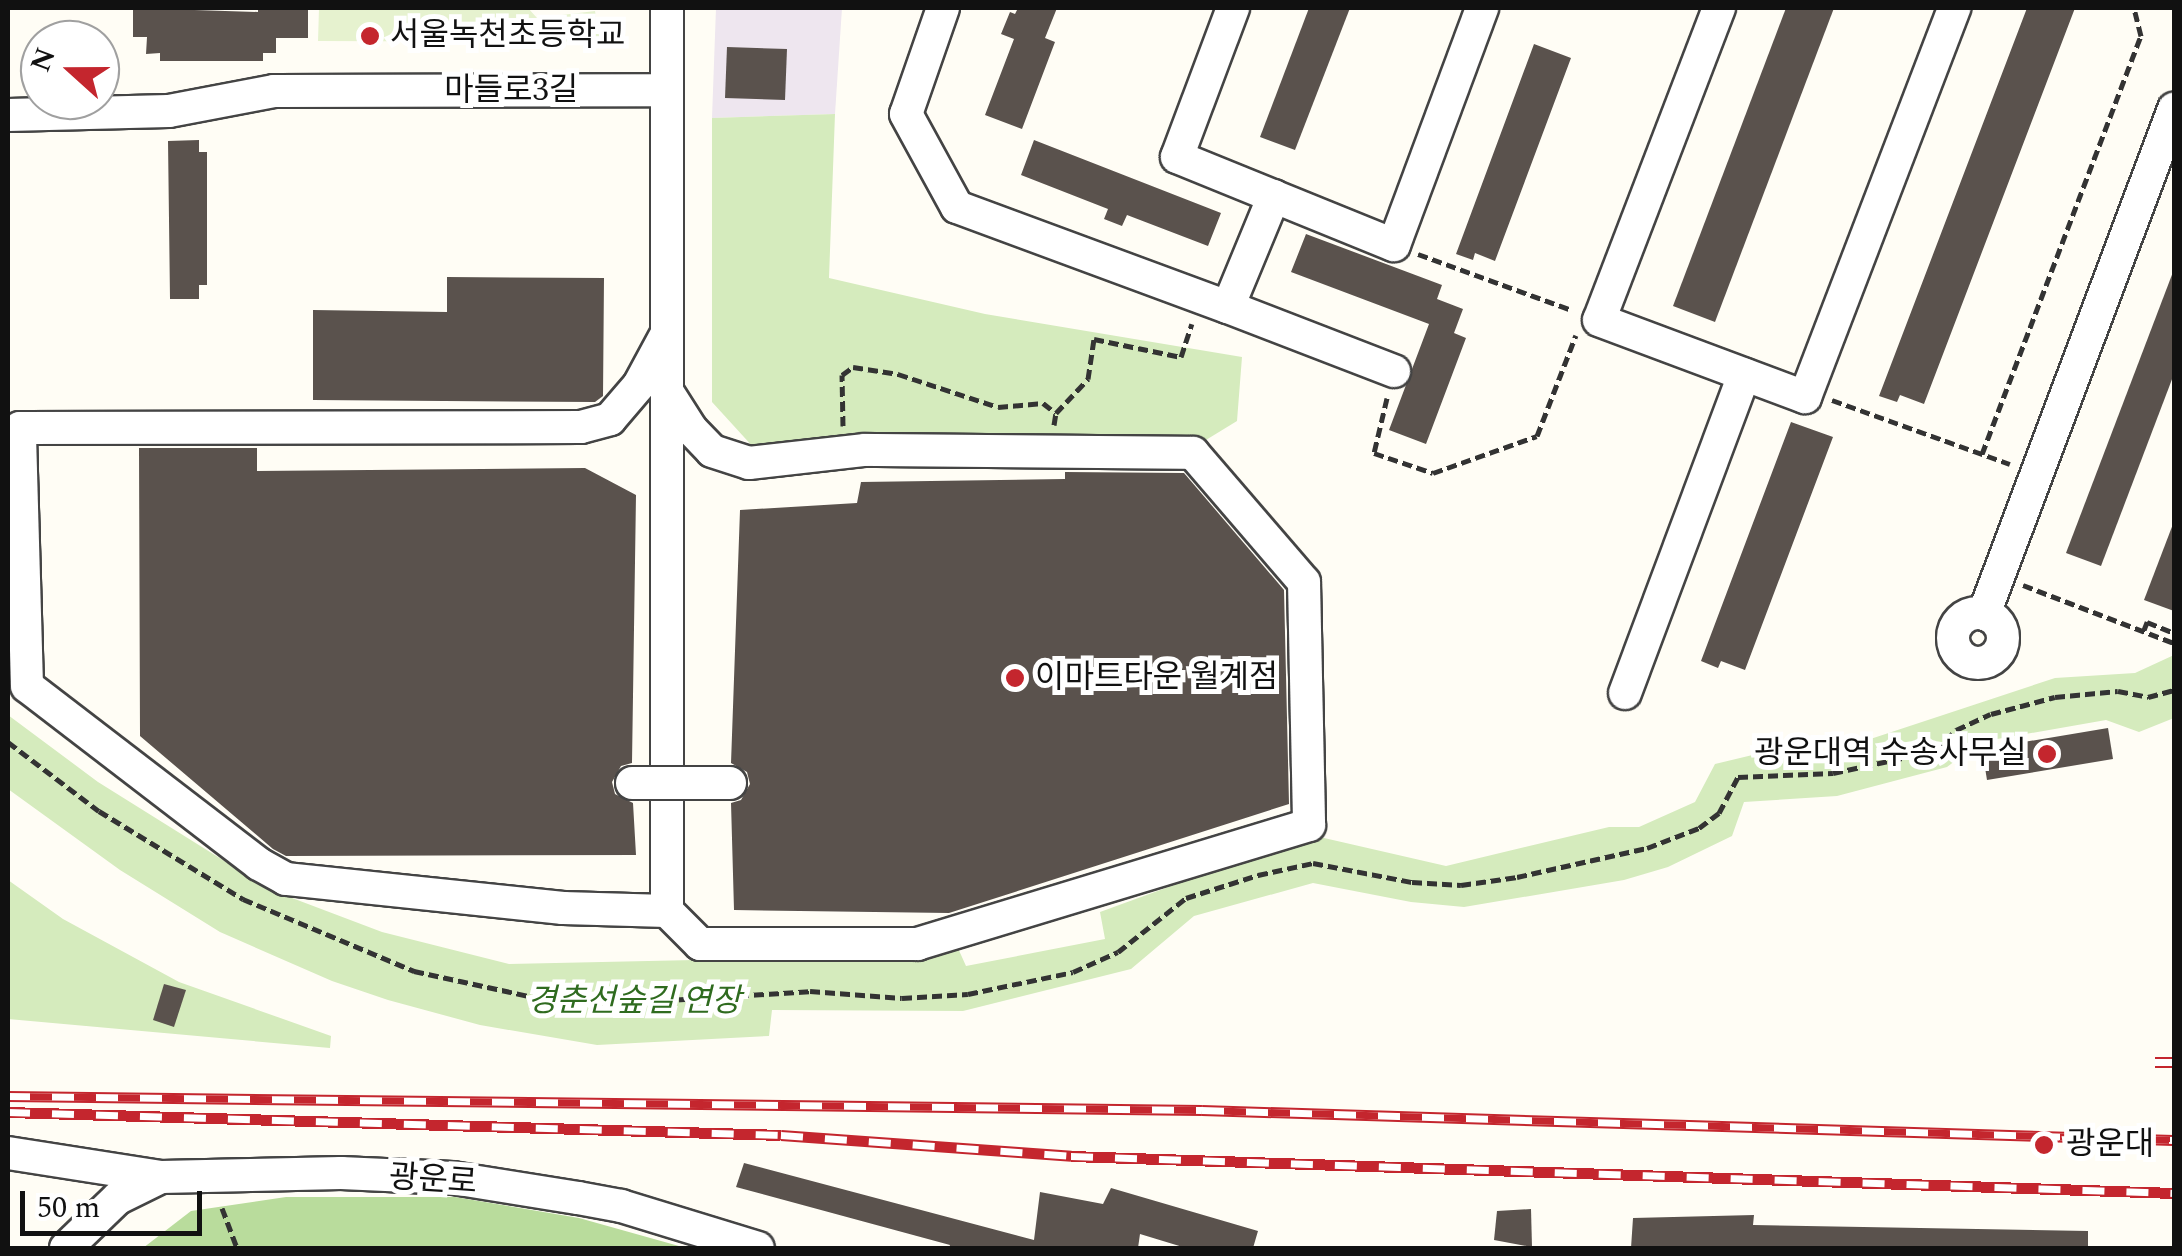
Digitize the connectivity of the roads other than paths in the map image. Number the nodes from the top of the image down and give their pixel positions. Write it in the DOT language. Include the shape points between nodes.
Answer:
graph roads {
  1 [pos="667,8"];
  2 [pos="943,8"];
  3 [pos="1233,8"];
  4 [pos="1482,8"];
  5 [pos="1719,8"];
  6 [pos="1954,8"];
  7 [pos="665,90"];
  8 [pos="2174,108"];
  9 [pos="8,115"];
  10 [pos="1274,196"];
  11 [pos="1228,307"];
  12 [pos="665,337"];
  13 [pos="1394,371"];
  14 [pos="1744,374"];
  15 [pos="665,388"];
  16 [pos="749,463"];
  17 [pos="1065,468"];
  18 [pos="14,486"];
  19 [pos="1984,614"];
  20 [pos="16,654"];
  21 [pos="1625,693"];
  22 [pos="730,783"];
  23 [pos="632,784"];
  24 [pos="667,911"];
  25 [pos="8,1153"];
  26 [pos="161,1176"];
  27 [pos="66,1248"];
  28 [pos="758,1248"];
  1 -- 7 [label="street"];
  2 -- 11 [label="street" via="906,114 957,207"];
  3 -- 10 [label="street" via="1177,157"];
  4 -- 10 [label="street" via="1394,244"];
  5 -- 14 [label="street" via="1591,317"];
  6 -- 14 [label="street" via="1805,396"];
  7 -- 9 [label="street, 마들로3길" via="274,91 169,110"];
  7 -- 12 [label="street"];
  8 -- 19 [label="street"];
  10 -- 11 [label="street"];
  11 -- 13 [label="street"];
  12 -- 15 [label="street"];
  12 -- 18 [label="street" via="640,385 610,419 581,427 20,428"];
  14 -- 21 [label="street"];
  15 -- 16 [label="street" via="712,451"];
  15 -- 24 [label="street"];
  16 -- 17 [label="street"];
  16 -- 24 [label="street" via="864,450 1193,453 1304,582 1309,825 918,944 700,944"];
  18 -- 20 [label="street"];
  20 -- 24 [label="street" via="27,686 286,879 563,908"];
  22 -- 23 [label="street, bridge"];
  25 -- 26 [label="street"];
  26 -- 27 [label="street, 광운로" via="118,1198"];
  26 -- 28 [label="street, 광운로" via="453,1178 621,1206"];
}
